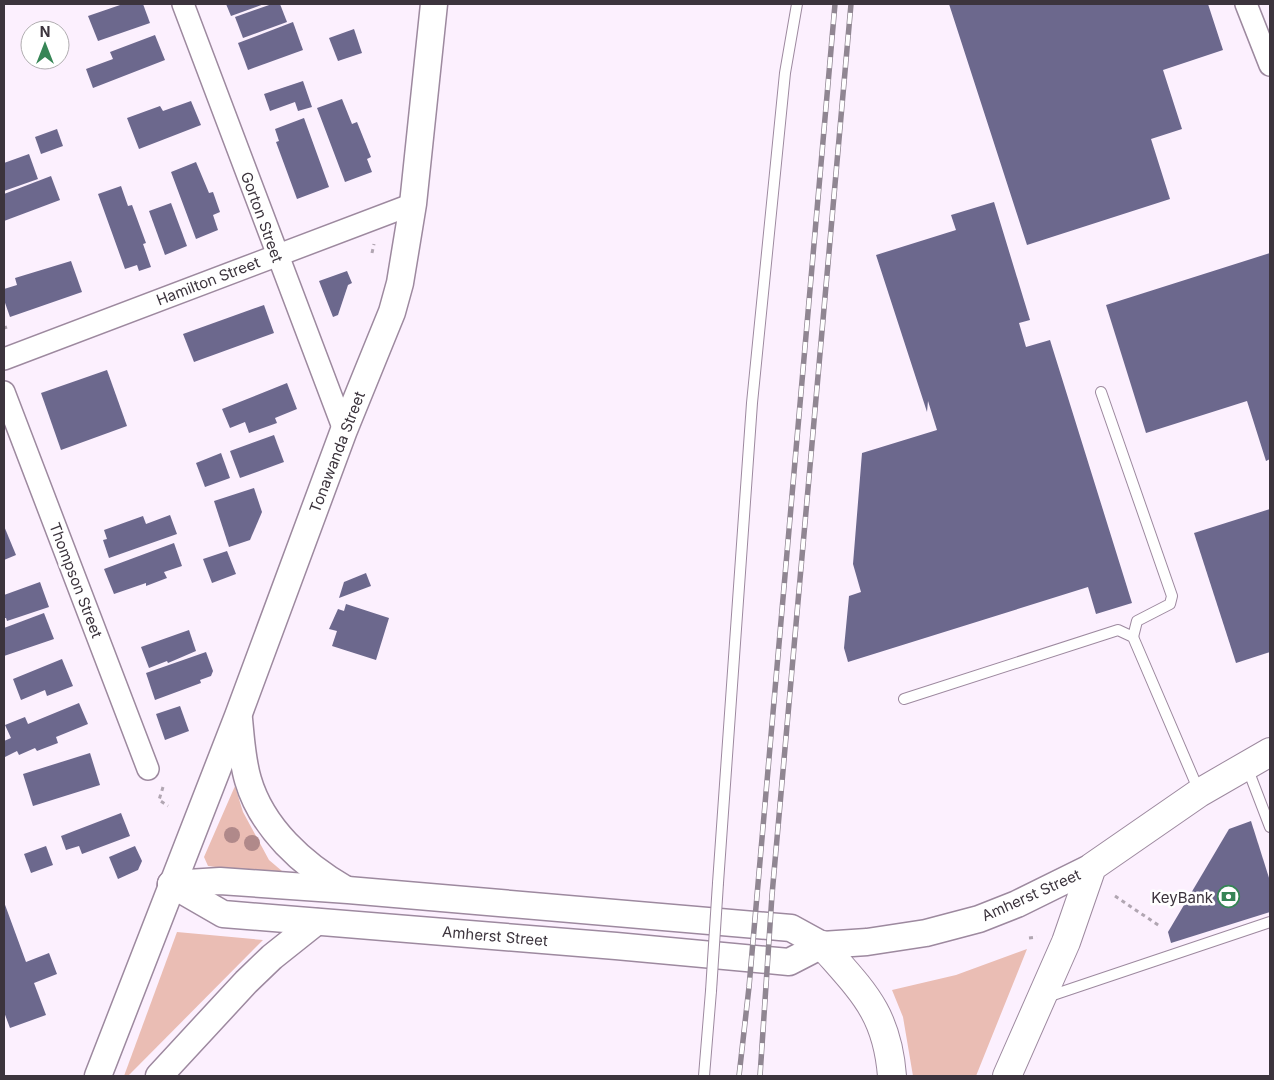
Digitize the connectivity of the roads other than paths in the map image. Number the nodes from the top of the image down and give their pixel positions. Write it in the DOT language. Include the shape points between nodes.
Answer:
graph roads {
  1 [pos="183,4"];
  2 [pos="434,4"];
  3 [pos="797,4"];
  4 [pos="1246,4"];
  5 [pos="1270,65"];
  6 [pos="413,204"];
  7 [pos="276,256"];
  8 [pos="4,358"];
  9 [pos="4,392"];
  10 [pos="1101,392"];
  11 [pos="344,430"];
  12 [pos="1133,637"];
  13 [pos="904,699"];
  14 [pos="238,716"];
  15 [pos="1270,752"];
  16 [pos="1246,764"];
  17 [pos="148,769"];
  18 [pos="1199,793"];
  19 [pos="1270,827"];
  20 [pos="1092,867"];
  21 [pos="172,884"];
  22 [pos="348,890"];
  23 [pos="316,922"];
  24 [pos="1270,922"];
  25 [pos="822,945"];
  26 [pos="1042,999"];
  27 [pos="98,1076"];
  28 [pos="159,1076"];
  29 [pos="704,1076"];
  30 [pos="892,1076"];
  31 [pos="1007,1076"];
  1 -- 7 [label="street, Gorton Street"];
  2 -- 6 [label="street, Tonawanda Street"];
  3 -- 29 [label="lane, bridge" via="785,73 752,403"];
  4 -- 5 [label="street"];
  6 -- 7 [label="street, Hamilton Street"];
  6 -- 11 [label="street, Tonawanda Street" via="392,312"];
  7 -- 8 [label="street, Hamilton Street"];
  7 -- 11 [label="street, Gorton Street"];
  9 -- 17 [label="street, Thompson Street"];
  10 -- 12 [label="lane" via="1172,596 1170,604 1137,620"];
  11 -- 14 [label="street, Tonawanda Street"];
  12 -- 13 [label="lane" via="1118,630"];
  12 -- 18 [label="lane"];
  14 -- 21 [label="street, Tonawanda Street"];
  14 -- 22 [label="street" via="248,781 267,820 302,859 321,875"];
  15 -- 16 [label="main road"];
  16 -- 18 [label="main road"];
  16 -- 19 [label="lane"];
  18 -- 20 [label="main road"];
  20 -- 25 [label="street, Amherst Street" via="1017,904 978,919 926,933"];
  20 -- 26 [label="main road"];
  21 -- 22 [label="street" via="220,881"];
  21 -- 23 [label="street, Amherst Street" via="223,914"];
  21 -- 27 [label="street"];
  22 -- 25 [label="street" via="791,928"];
  23 -- 25 [label="street, Amherst Street" via="789,962"];
  23 -- 28 [label="street" via="246,982"];
  24 -- 26 [label="lane"];
  25 -- 30 [label="main road" via="864,992 879,1019 888,1042"];
  26 -- 31 [label="main road"];
}
